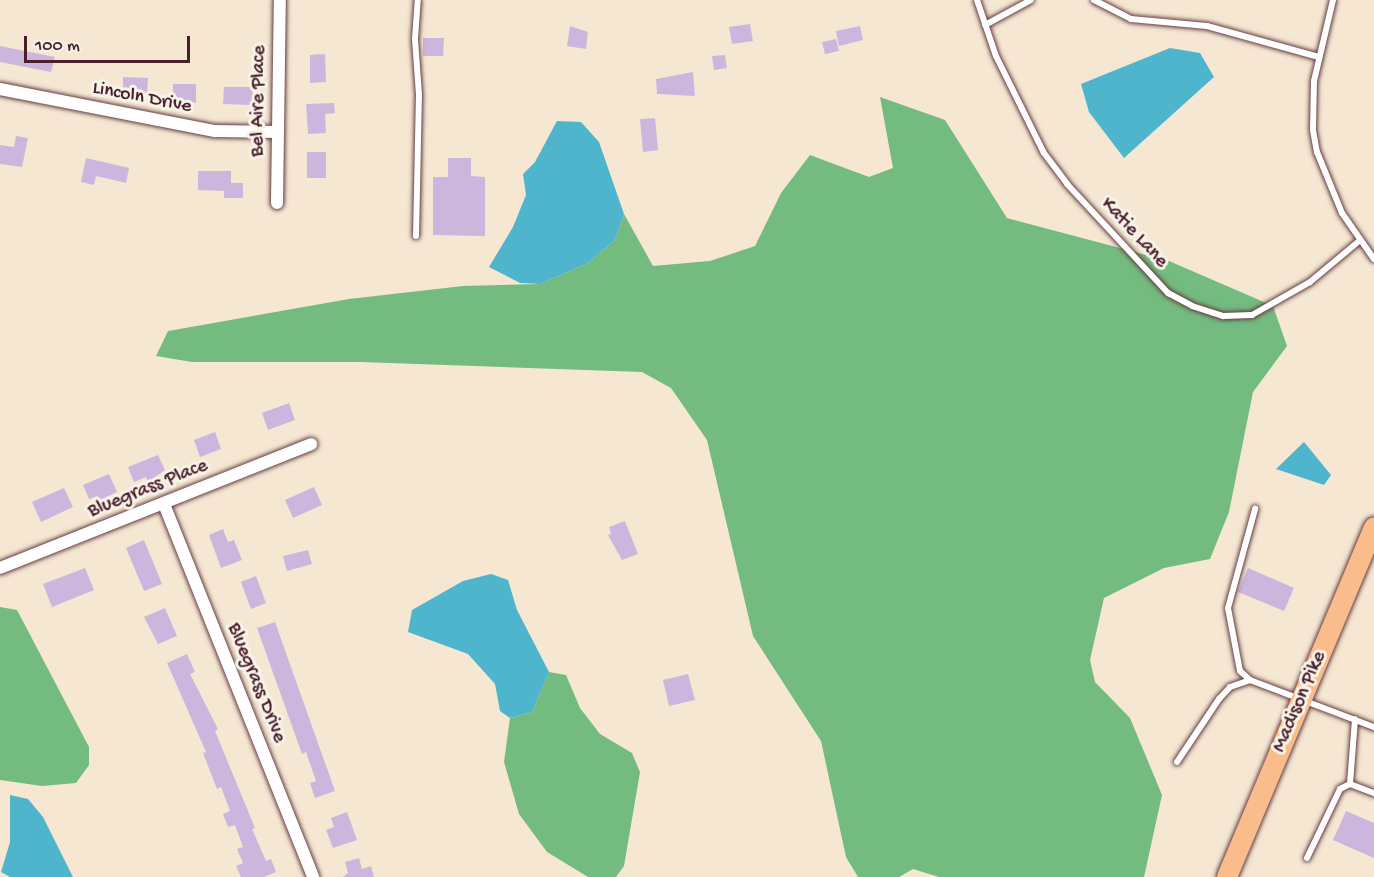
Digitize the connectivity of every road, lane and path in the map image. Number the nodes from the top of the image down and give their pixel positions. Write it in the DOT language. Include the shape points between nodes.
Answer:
graph roads {
  1 [pos="280,0"];
  2 [pos="418,0"];
  3 [pos="977,0"];
  4 [pos="1031,0"];
  5 [pos="1094,0"];
  6 [pos="1333,1"];
  7 [pos="985,25"];
  8 [pos="1319,57"];
  9 [pos="0,89"];
  10 [pos="278,132"];
  11 [pos="277,203"];
  12 [pos="416,236"];
  13 [pos="1359,241"];
  14 [pos="1374,259"];
  15 [pos="311,444"];
  16 [pos="164,504"];
  17 [pos="1256,509"];
  18 [pos="1374,528"];
  19 [pos="0,568"];
  20 [pos="1250,680"];
  21 [pos="1302,697"];
  22 [pos="1354,719"];
  23 [pos="1374,727"];
  24 [pos="1177,762"];
  25 [pos="1350,784"];
  26 [pos="1374,793"];
  27 [pos="1307,858"];
  28 [pos="313,877"];
  29 [pos="1227,877"];
  1 -- 10 [label="street, Bel Aire Place"];
  2 -- 12 [label="lane"];
  3 -- 7 [label="lane, Katie Lane"];
  4 -- 7 [label="lane"];
  5 -- 8 [label="lane" via="1131,19 1207,26"];
  6 -- 8 [label="lane"];
  7 -- 13 [label="lane, Katie Lane" via="1044,153 1067,184 1168,293 1223,316 1251,315 1310,282"];
  8 -- 13 [label="lane" via="1312,104 1317,152 1342,213"];
  9 -- 10 [label="street, Lincoln Drive" via="215,131"];
  10 -- 11 [label="street, Bel Aire Place"];
  13 -- 14 [label="lane"];
  15 -- 16 [label="street, Bluegrass Place"];
  16 -- 19 [label="street, Bluegrass Place"];
  16 -- 28 [label="street, Bluegrass Drive"];
  17 -- 20 [label="lane" via="1228,608 1240,671"];
  18 -- 21 [label="main road, Madison Pike"];
  20 -- 21 [label="lane"];
  20 -- 24 [label="lane" via="1230,687 1219,699"];
  21 -- 22 [label="lane"];
  21 -- 29 [label="main road, Madison Pike"];
  22 -- 23 [label="lane"];
  22 -- 25 [label="lane"];
  25 -- 26 [label="lane"];
  25 -- 27 [label="lane" via="1340,789 1331,802"];
}
